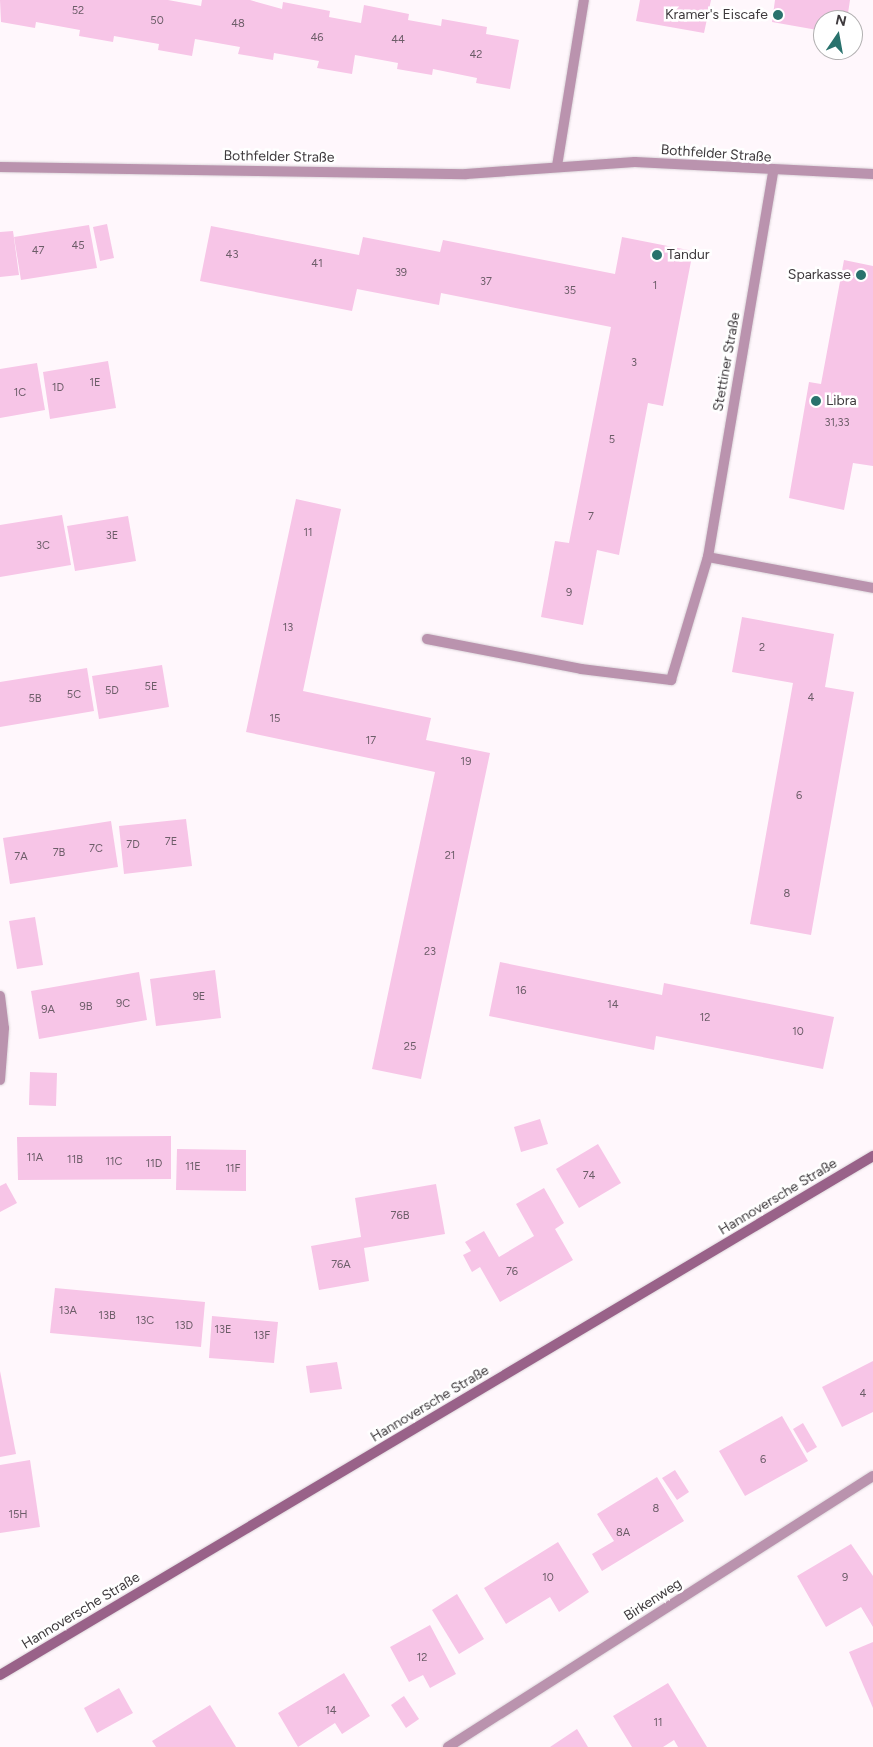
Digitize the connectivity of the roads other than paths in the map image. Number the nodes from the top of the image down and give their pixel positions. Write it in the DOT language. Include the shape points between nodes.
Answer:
graph roads {
  1 [pos="584,0"];
  2 [pos="557,166"];
  3 [pos="0,167"];
  4 [pos="773,171"];
  5 [pos="873,174"];
  6 [pos="708,557"];
  7 [pos="873,588"];
  8 [pos="427,639"];
  9 [pos="0,996"];
  10 [pos="0,1080"];
  11 [pos="873,1156"];
  12 [pos="873,1476"];
  13 [pos="0,1675"];
  14 [pos="448,1747"];
  1 -- 2 [label="street"];
  2 -- 3 [label="street, Bothfelder Straße" via="466,174"];
  2 -- 4 [label="street, Bothfelder Straße" via="635,162"];
  4 -- 5 [label="street, Bothfelder Straße"];
  4 -- 6 [label="street, Stettiner Straße"];
  6 -- 7 [label="street"];
  6 -- 8 [label="street, Stettiner Straße" via="671,680 581,669"];
  9 -- 10 [label="street" via="4,1028"];
  11 -- 13 [label="main road, Hannoversche Straße"];
  12 -- 14 [label="street, Birkenweg"];
}
